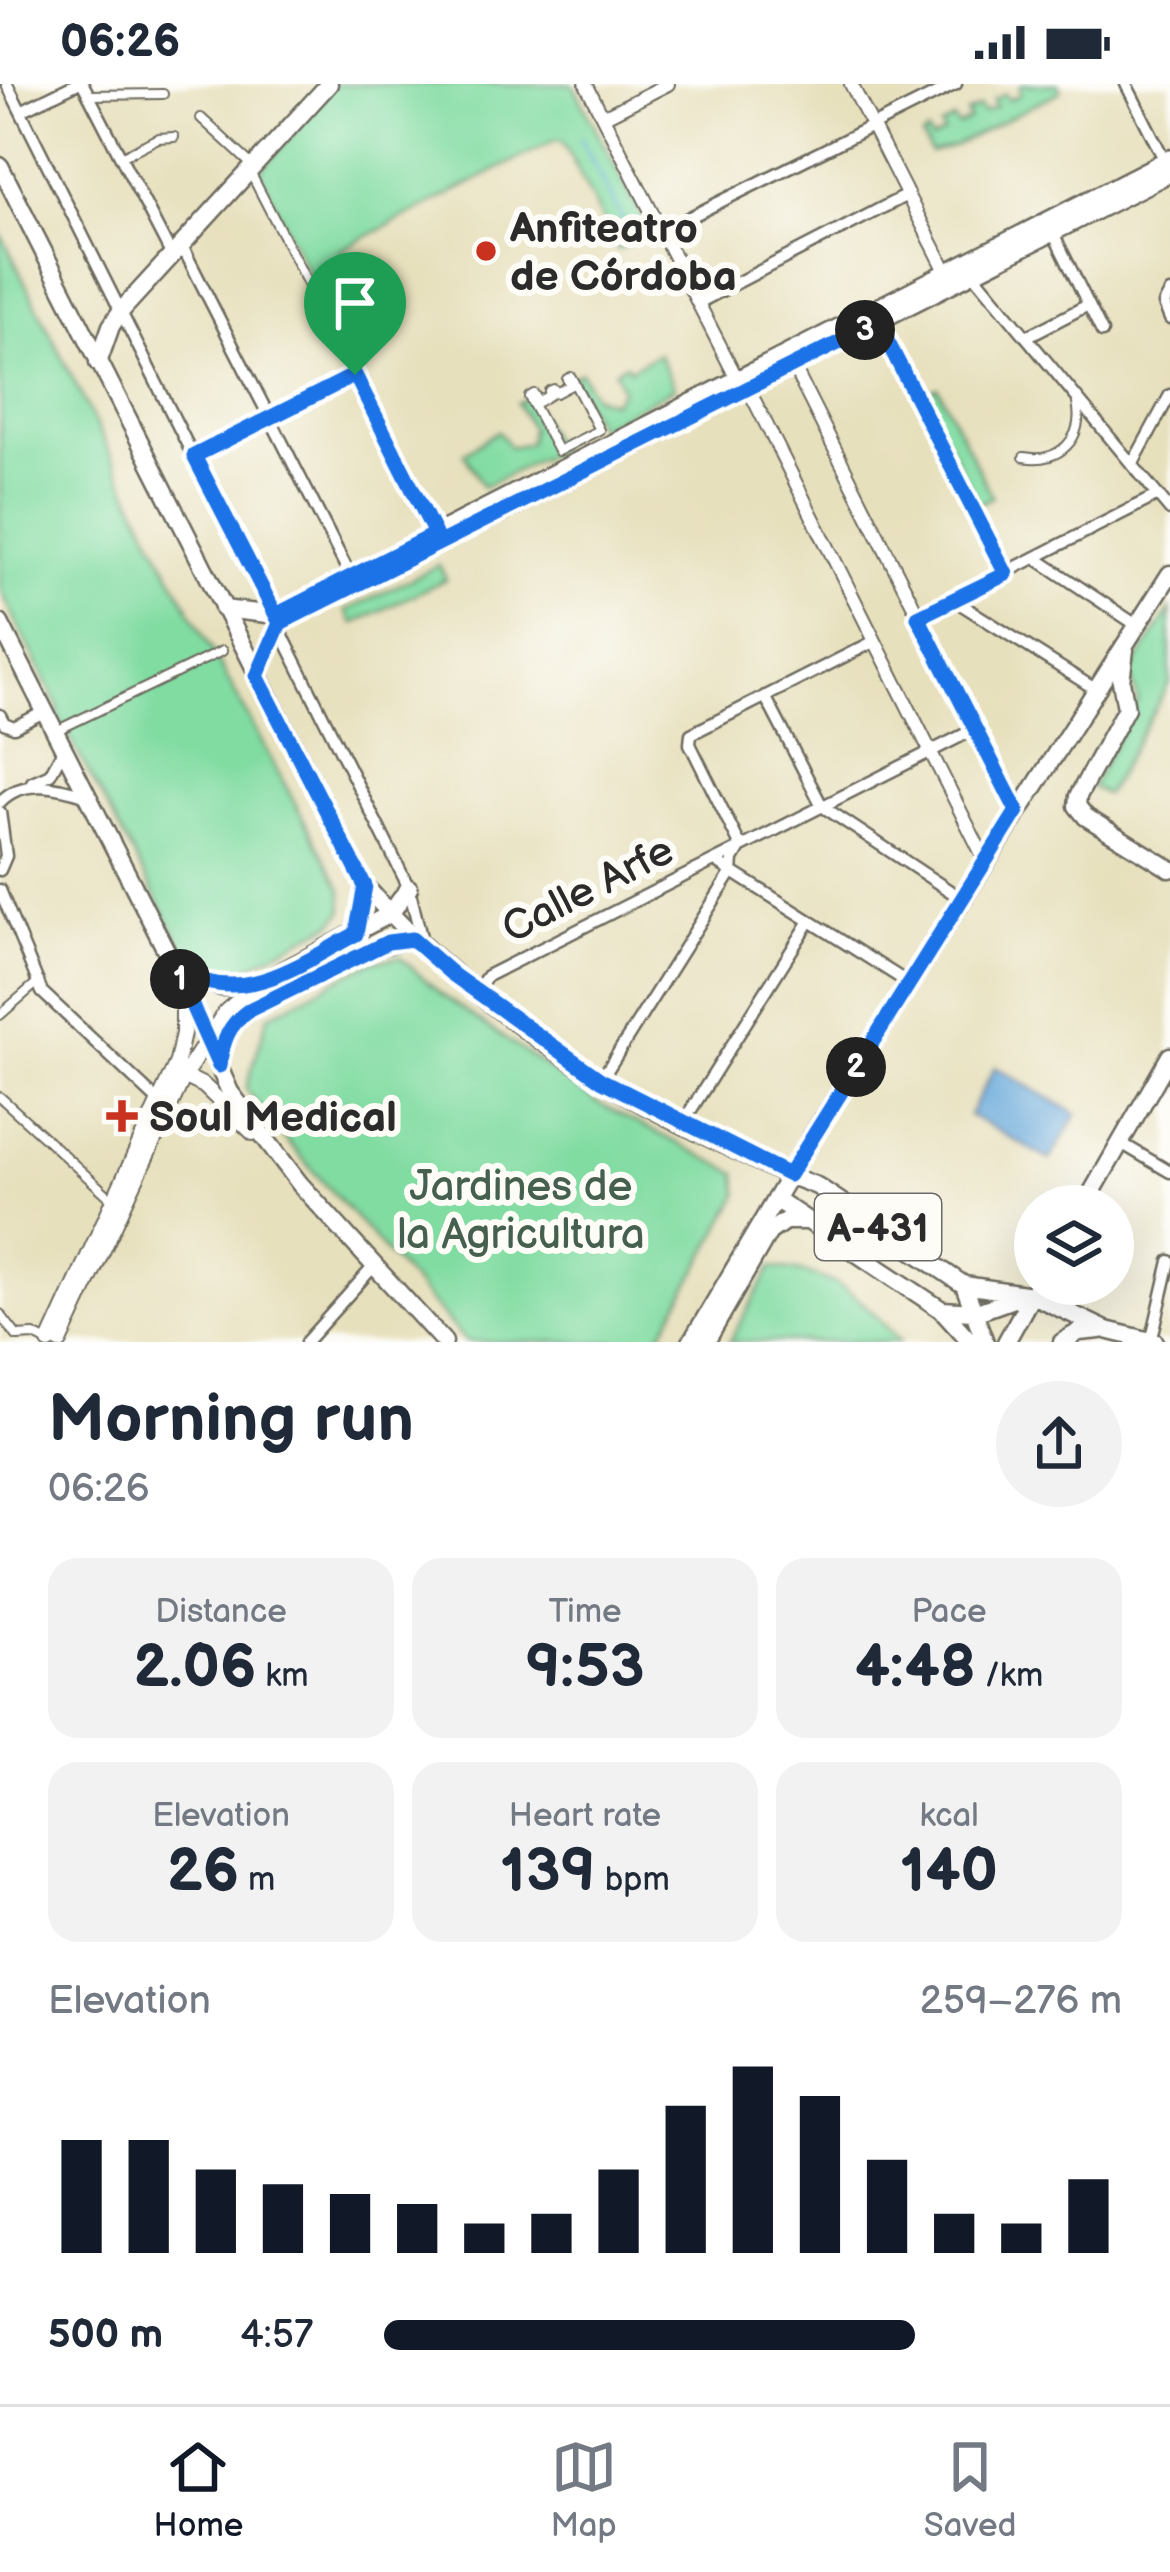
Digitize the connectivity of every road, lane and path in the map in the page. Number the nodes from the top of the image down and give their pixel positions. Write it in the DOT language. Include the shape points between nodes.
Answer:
graph roads {
  1 [pos="7,84"];
  2 [pos="329,84"];
  3 [pos="586,84"];
  4 [pos="668,84"];
  5 [pos="850,84"];
  6 [pos="956,84"];
  7 [pos="1126,84"];
  8 [pos="83,88"];
  9 [pos="163,94"];
  10 [pos="21,111"];
  11 [pos="603,117"];
  12 [pos="201,118"];
  13 [pos="872,127"];
  14 [pos="174,136"];
  15 [pos="121,157"];
  16 [pos="1168,164"];
  17 [pos="0,166"];
  18 [pos="252,168"];
  19 [pos="908,195"];
  20 [pos="662,231"];
  21 [pos="1053,233"];
  22 [pos="177,251"];
  23 [pos="980,256"];
  24 [pos="974,274"];
  25 [pos="950,279"];
  26 [pos="1170,292"];
  27 [pos="698,303"];
  28 [pos="1088,305"];
  29 [pos="122,311"];
  30 [pos="1170,319"];
  31 [pos="878,323"];
  32 [pos="1102,332"];
  33 [pos="1026,338"];
  34 [pos="789,360"];
  35 [pos="98,363"];
  36 [pos="355,375"];
  37 [pos="743,384"];
  38 [pos="1067,387"];
  39 [pos="1170,395"];
  40 [pos="270,418"];
  41 [pos="598,427"];
  42 [pos="194,456"];
  43 [pos="1024,457"];
  44 [pos="1133,463"];
  45 [pos="1158,495"];
  46 [pos="1170,510"];
  47 [pos="435,534"];
  48 [pos="1036,559"];
  49 [pos="1006,574"];
  50 [pos="1170,574"];
  51 [pos="351,577"];
  52 [pos="954,600"];
  53 [pos="223,609"];
  54 [pos="918,617"];
  55 [pos="278,619"];
  56 [pos="0,623"];
  57 [pos="1138,626"];
  58 [pos="875,641"];
  59 [pos="1126,644"];
  60 [pos="222,650"];
  61 [pos="257,676"];
  62 [pos="1095,689"];
  63 [pos="765,696"];
  64 [pos="44,712"];
  65 [pos="0,715"];
  66 [pos="64,727"];
  67 [pos="973,730"];
  68 [pos="63,750"];
  69 [pos="933,751"];
  70 [pos="0,789"];
  71 [pos="88,796"];
  72 [pos="0,802"];
  73 [pos="822,806"];
  74 [pos="1012,808"];
  75 [pos="0,812"];
  76 [pos="985,837"];
  77 [pos="741,848"];
  78 [pos="985,860"];
  79 [pos="715,861"];
  80 [pos="1170,868"];
  81 [pos="0,870"];
  82 [pos="733,872"];
  83 [pos="365,886"];
  84 [pos="410,888"];
  85 [pos="0,890"];
  86 [pos="962,899"];
  87 [pos="390,914"];
  88 [pos="810,921"];
  89 [pos="356,934"];
  90 [pos="418,945"];
  91 [pos="180,977"];
  92 [pos="910,984"];
  93 [pos="256,985"];
  94 [pos="40,986"];
  95 [pos="487,999"];
  96 [pos="2,1014"];
  97 [pos="207,1039"];
  98 [pos="1170,1056"];
  99 [pos="219,1066"];
  100 [pos="184,1076"];
  101 [pos="601,1080"];
  102 [pos="0,1097"];
  103 [pos="158,1101"];
  104 [pos="684,1121"];
  105 [pos="1120,1143"];
  106 [pos="1170,1172"];
  107 [pos="789,1175"];
  108 [pos="300,1184"];
  109 [pos="1096,1185"];
  110 [pos="775,1199"];
  111 [pos="113,1200"];
  112 [pos="809,1221"];
  113 [pos="1170,1262"];
  114 [pos="374,1266"];
  115 [pos="964,1285"];
  116 [pos="1014,1288"];
  117 [pos="1014,1297"];
  118 [pos="1026,1305"];
  119 [pos="1050,1306"];
  120 [pos="942,1310"];
  121 [pos="977,1312"];
  122 [pos="0,1314"];
  123 [pos="1106,1330"];
  124 [pos="48,1342"];
  125 [pos="60,1342"];
  126 [pos="306,1342"];
  127 [pos="444,1342"];
  128 [pos="691,1342"];
  129 [pos="706,1342"];
  130 [pos="971,1342"];
  131 [pos="985,1342"];
  132 [pos="1006,1342"];
  133 [pos="1060,1342"];
  134 [pos="1152,1342"];
  1 -- 10 [label="street"];
  2 -- 18 [label="main road"];
  3 -- 11 [label="street"];
  4 -- 11 [label="street"];
  5 -- 13 [label="street"];
  6 -- 13 [label="street"];
  7 -- 16 [label="street"];
  8 -- 9 [label="street"];
  8 -- 10 [label="street"];
  8 -- 15 [label="street"];
  10 -- 29 [label="street"];
  11 -- 20 [label="street"];
  12 -- 18 [label="street"];
  13 -- 19 [label="street"];
  13 -- 20 [label="street"];
  14 -- 15 [label="street"];
  15 -- 22 [label="street"];
  16 -- 21 [label="main road"];
  16 -- 23 [label="main road"];
  17 -- 35 [label="main road"];
  18 -- 22 [label="main road"];
  18 -- 36 [label="street"];
  19 -- 25 [label="street"];
  19 -- 27 [label="street"];
  20 -- 27 [label="street"];
  21 -- 24 [label="main road"];
  21 -- 28 [label="street"];
  22 -- 29 [label="main road"];
  22 -- 40 [label="street"];
  23 -- 24 [label="street"];
  23 -- 25 [label="main road"];
  24 -- 25 [label="main road"];
  24 -- 33 [label="street"];
  25 -- 31 [label="main road"];
  25 -- 34 [label="main road"];
  26 -- 30 [label="street"];
  27 -- 37 [label="street"];
  28 -- 32 [label="street"];
  28 -- 33 [label="street"];
  29 -- 35 [label="main road"];
  29 -- 42 [label="street"];
  31 -- 34 [label="main road"];
  31 -- 49 [label="street"];
  33 -- 38 [label="street"];
  34 -- 37 [label="main road"];
  34 -- 54 [label="street"];
  35 -- 53 [label="main road"];
  36 -- 40 [label="street"];
  36 -- 47 [label="street"];
  37 -- 47 [label="main road"];
  37 -- 55 [label="main road"];
  37 -- 58 [label="street"];
  38 -- 43 [label="street" via="1080,417 1069,444 1052,456"];
  38 -- 44 [label="street"];
  39 -- 44 [label="street"];
  40 -- 42 [label="street"];
  40 -- 51 [label="street"];
  41 -- 41 [label="street" via="558,452 530,397 538,402 571,385 571,377"];
  42 -- 55 [label="street"];
  44 -- 45 [label="street"];
  45 -- 46 [label="street"];
  45 -- 48 [label="street"];
  47 -- 51 [label="main road"];
  48 -- 49 [label="street"];
  48 -- 57 [label="street"];
  49 -- 52 [label="street"];
  50 -- 57 [label="main road, A-431"];
  51 -- 55 [label="main road"];
  52 -- 54 [label="street"];
  52 -- 62 [label="street"];
  53 -- 55 [label="main road"];
  53 -- 61 [label="main road"];
  54 -- 67 [label="street"];
  55 -- 61 [label="main road"];
  55 -- 84 [label="street"];
  56 -- 64 [label="main road"];
  57 -- 59 [label="main road, A-431"];
  58 -- 63 [label="street"];
  58 -- 69 [label="street"];
  59 -- 62 [label="main road, A-431"];
  59 -- 80 [label="main road" via="1126,707 1078,796 1080,812"];
  60 -- 66 [label="street"];
  61 -- 83 [label="main road"];
  62 -- 74 [label="main road, A-431"];
  63 -- 73 [label="street"];
  63 -- 77 [label="street" via="690,737"];
  64 -- 65 [label="street" via="10,728"];
  64 -- 68 [label="main road"];
  67 -- 69 [label="street, Calle Arfe"];
  67 -- 69 [label="street" via="791,375 774,383 757,392"];
  67 -- 74 [label="street"];
  68 -- 70 [label="street" via="43,779"];
  68 -- 71 [label="main road"];
  69 -- 73 [label="street, Calle Arfe"];
  69 -- 76 [label="street"];
  69 -- 78 [label="street"];
  71 -- 72 [label="street" via="46,785"];
  71 -- 91 [label="main road"];
  73 -- 77 [label="street, Calle Arfe"];
  73 -- 86 [label="street"];
  74 -- 78 [label="main road, A-431"];
  75 -- 81 [label="street"];
  77 -- 79 [label="street, Calle Arfe"];
  77 -- 82 [label="street"];
  78 -- 86 [label="main road, A-431"];
  79 -- 82 [label="street"];
  79 -- 95 [label="street, Calle Arfe" via="487,976"];
  82 -- 88 [label="street"];
  82 -- 101 [label="street"];
  83 -- 87 [label="main road"];
  83 -- 89 [label="main road"];
  84 -- 87 [label="main road"];
  84 -- 90 [label="street"];
  85 -- 94 [label="street"];
  86 -- 92 [label="main road, A-431"];
  87 -- 89 [label="main road"];
  87 -- 90 [label="main road"];
  88 -- 92 [label="street"];
  88 -- 104 [label="street"];
  89 -- 93 [label="main road"];
  90 -- 95 [label="main road"];
  90 -- 99 [label="main road" via="388,942 249,1010 223,1040"];
  91 -- 93 [label="main road"];
  91 -- 97 [label="main road"];
  91 -- 103 [label="main road" via="183,1033"];
  92 -- 107 [label="main road, A-431"];
  93 -- 97 [label="main road"];
  94 -- 96 [label="street"];
  94 -- 103 [label="street"];
  95 -- 101 [label="main road"];
  97 -- 99 [label="main road"];
  97 -- 100 [label="main road"];
  98 -- 105 [label="main road"];
  99 -- 108 [label="main road" via="245,1116"];
  100 -- 108 [label="main road" via="237,1117"];
  100 -- 125 [label="main road"];
  101 -- 104 [label="main road"];
  102 -- 111 [label="street"];
  103 -- 111 [label="main road"];
  104 -- 107 [label="main road"];
  105 -- 106 [label="street"];
  105 -- 109 [label="main road"];
  107 -- 110 [label="main road, A-431"];
  107 -- 115 [label="main road, A-431"];
  108 -- 114 [label="main road"];
  110 -- 112 [label="main road, A-431"];
  110 -- 128 [label="main road"];
  111 -- 124 [label="main road"];
  112 -- 120 [label="main road, A-431"];
  112 -- 129 [label="main road" via="785,1221 769,1232"];
  113 -- 134 [label="street"];
  114 -- 126 [label="street"];
  114 -- 127 [label="main road"];
  115 -- 116 [label="main road, A-431"];
  115 -- 121 [label="main road, A-431"];
  117 -- 121 [label="main road, A-431"];
  118 -- 132 [label="main road"];
  119 -- 123 [label="main road"];
  119 -- 133 [label="main road"];
  120 -- 121 [label="main road, A-431"];
  120 -- 130 [label="main road, A-431"];
  121 -- 131 [label="main road, A-431"];
  122 -- 124 [label="street" via="17,1336"];
  123 -- 133 [label="main road"];
  123 -- 134 [label="main road"];
}
